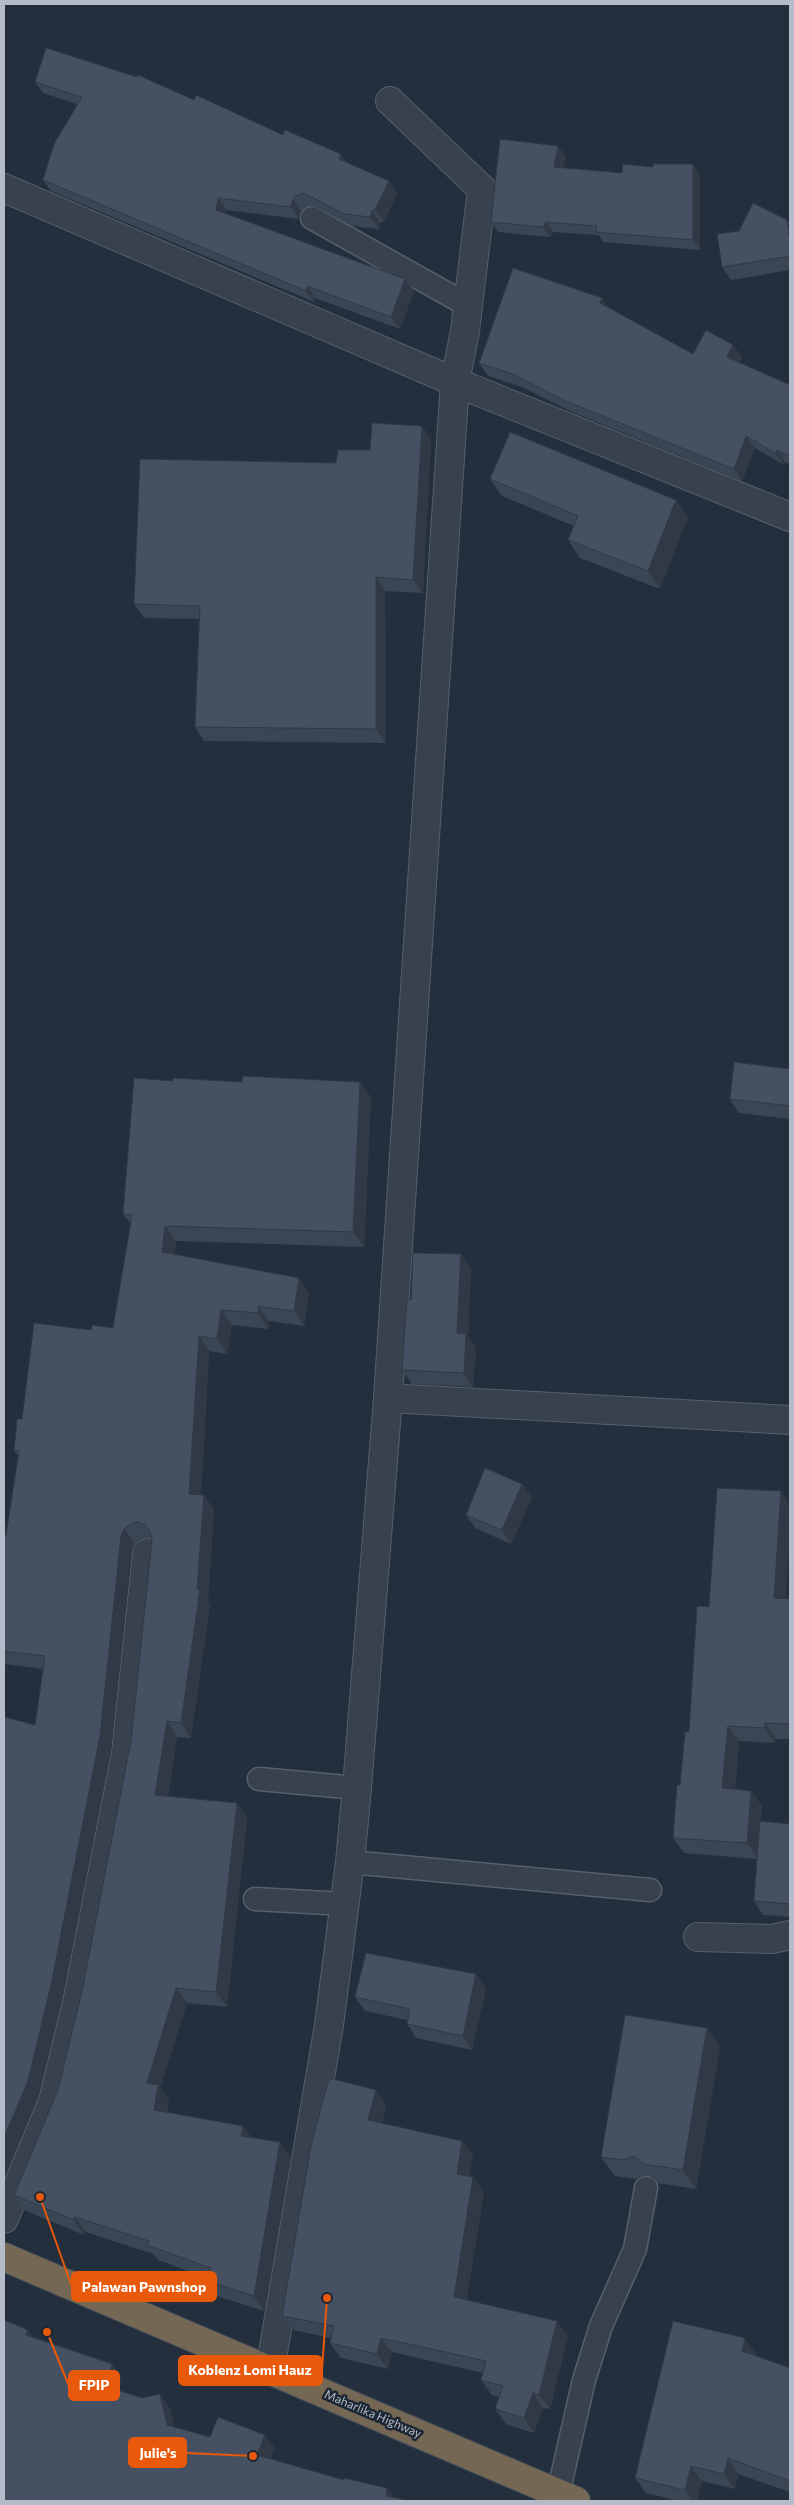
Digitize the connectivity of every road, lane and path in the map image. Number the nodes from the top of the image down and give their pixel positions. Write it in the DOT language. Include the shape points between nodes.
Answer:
graph roads {
  1 [pos="390,100"];
  2 [pos="4,188"];
  3 [pos="312,218"];
  4 [pos="469,306"];
  5 [pos="455,382"];
  6 [pos="790,517"];
  7 [pos="388,1398"];
  8 [pos="790,1420"];
  9 [pos="147,1553"];
  10 [pos="259,1779"];
  11 [pos="358,1788"];
  12 [pos="350,1862"];
  13 [pos="650,1890"];
  14 [pos="255,1899"];
  15 [pos="345,1904"];
  16 [pos="790,1935"];
  17 [pos="698,1937"];
  18 [pos="646,2188"];
  19 [pos="4,2219"];
  20 [pos="4,2257"];
  21 [pos="270,2370"];
  22 [pos="567,2497"];
  1 -- 4 [label="street" via="482,189"];
  2 -- 5 [label="street"];
  3 -- 4 [label="lane"];
  4 -- 5 [label="street"];
  5 -- 6 [label="street"];
  5 -- 7 [label="street"];
  7 -- 8 [label="street"];
  7 -- 11 [label="street"];
  9 -- 19 [label="street" via="126,1753 77,2003 53,2101"];
  10 -- 11 [label="lane"];
  11 -- 12 [label="street"];
  12 -- 13 [label="lane"];
  12 -- 15 [label="street"];
  14 -- 15 [label="lane"];
  15 -- 21 [label="street" via="329,2025"];
  16 -- 17 [label="street" via="772,1939"];
  18 -- 22 [label="lane" via="635,2250 601,2326 584,2380"];
  20 -- 21 [label="highway, Maharlika Highway"];
  21 -- 22 [label="highway, Maharlika Highway"];
}
